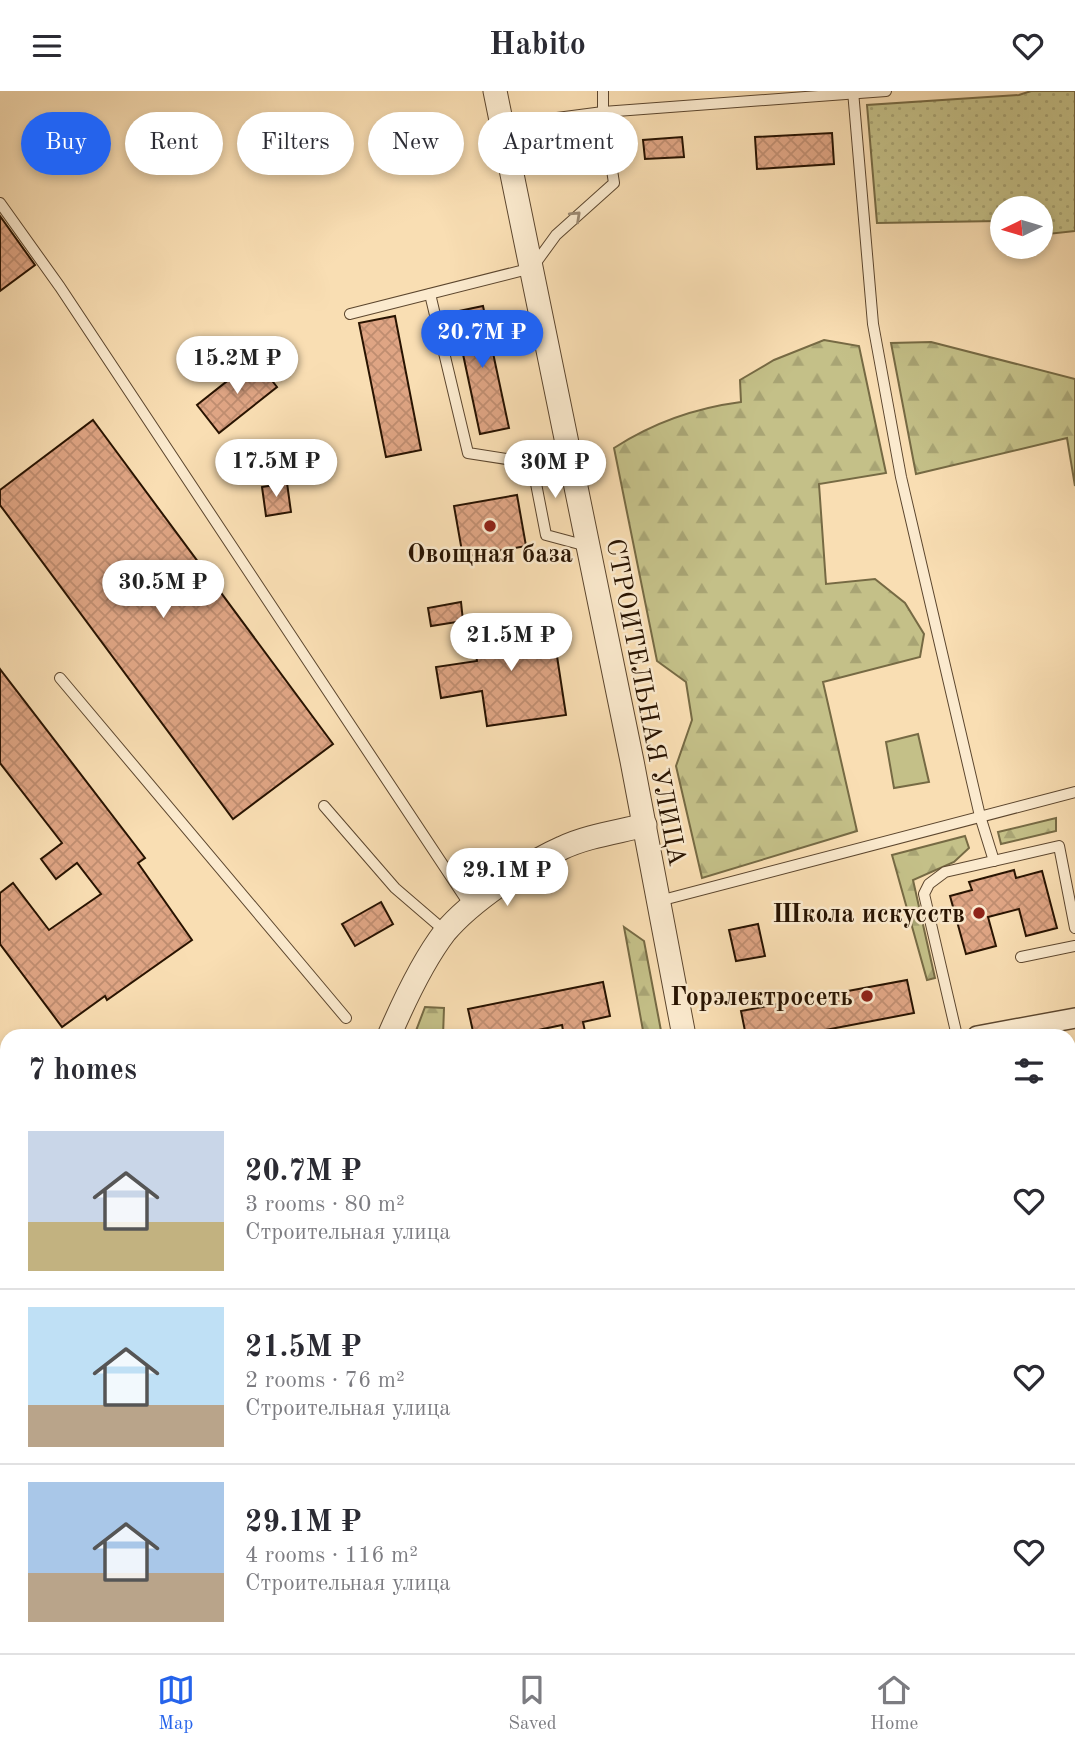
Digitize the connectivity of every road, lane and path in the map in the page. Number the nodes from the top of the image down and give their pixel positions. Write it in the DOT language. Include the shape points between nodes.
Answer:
graph roads {
  1 [pos="495,91"];
  2 [pos="603,91"];
  3 [pos="886,91"];
  4 [pos="853,92"];
  5 [pos="500,112"];
  6 [pos="603,112"];
  7 [pos="513,175"];
  8 [pos="613,175"];
  9 [pos="0,203"];
  10 [pos="532,268"];
  11 [pos="430,294"];
  12 [pos="350,314"];
  13 [pos="571,454"];
  14 [pos="532,463"];
  15 [pos="587,546"];
  16 [pos="60,678"];
  17 [pos="1075,792"];
  18 [pos="324,806"];
  19 [pos="980,816"];
  20 [pos="645,825"];
  21 [pos="994,861"];
  22 [pos="658,902"];
  23 [pos="471,908"];
  24 [pos="1075,928"];
  25 [pos="446,932"];
  26 [pos="1075,946"];
  27 [pos="1021,957"];
  28 [pos="346,1018"];
  29 [pos="1075,1018"];
  30 [pos="392,1029"];
  31 [pos="683,1029"];
  32 [pos="955,1029"];
  33 [pos="1015,1029"];
  1 -- 5 [label="street, СТРОИТЕЛЬНАЯ УЛИЦА"];
  2 -- 6 [label="lane"];
  3 -- 4 [label="lane"];
  4 -- 6 [label="lane"];
  4 -- 19 [label="lane" via="873,324 901,477"];
  7 -- 10 [label="street, СТРОИТЕЛЬНАЯ УЛИЦА"];
  10 -- 8 [label="lane, one-way" via="556,235 614,183"];
  9 -- 23 [label="lane"];
  10 -- 11 [label="lane"];
  10 -- 13 [label="street, СТРОИТЕЛЬНАЯ УЛИЦА"];
  11 -- 12 [label="lane"];
  11 -- 14 [label="lane" via="468,453"];
  13 -- 14 [label="lane"];
  13 -- 15 [label="street, СТРОИТЕЛЬНАЯ УЛИЦА"];
  14 -- 15 [label="lane" via="546,535"];
  15 -- 20 [label="street, СТРОИТЕЛЬНАЯ УЛИЦА"];
  16 -- 28 [label="lane"];
  17 -- 19 [label="lane"];
  18 -- 25 [label="lane" via="396,888"];
  19 -- 21 [label="lane"];
  19 -- 22 [label="lane"];
  20 -- 22 [label="street, СТРОИТЕЛЬНАЯ УЛИЦА"];
  20 -- 23 [label="street" via="562,847"];
  21 -- 24 [label="lane" via="1059,846"];
  21 -- 32 [label="lane" via="946,872 929,884 924,894"];
  22 -- 31 [label="street, СТРОИТЕЛЬНАЯ УЛИЦА"];
  23 -- 25 [label="street"];
  25 -- 30 [label="street" via="421,970"];
  26 -- 27 [label="lane"];
  29 -- 33 [label="street"];
}
